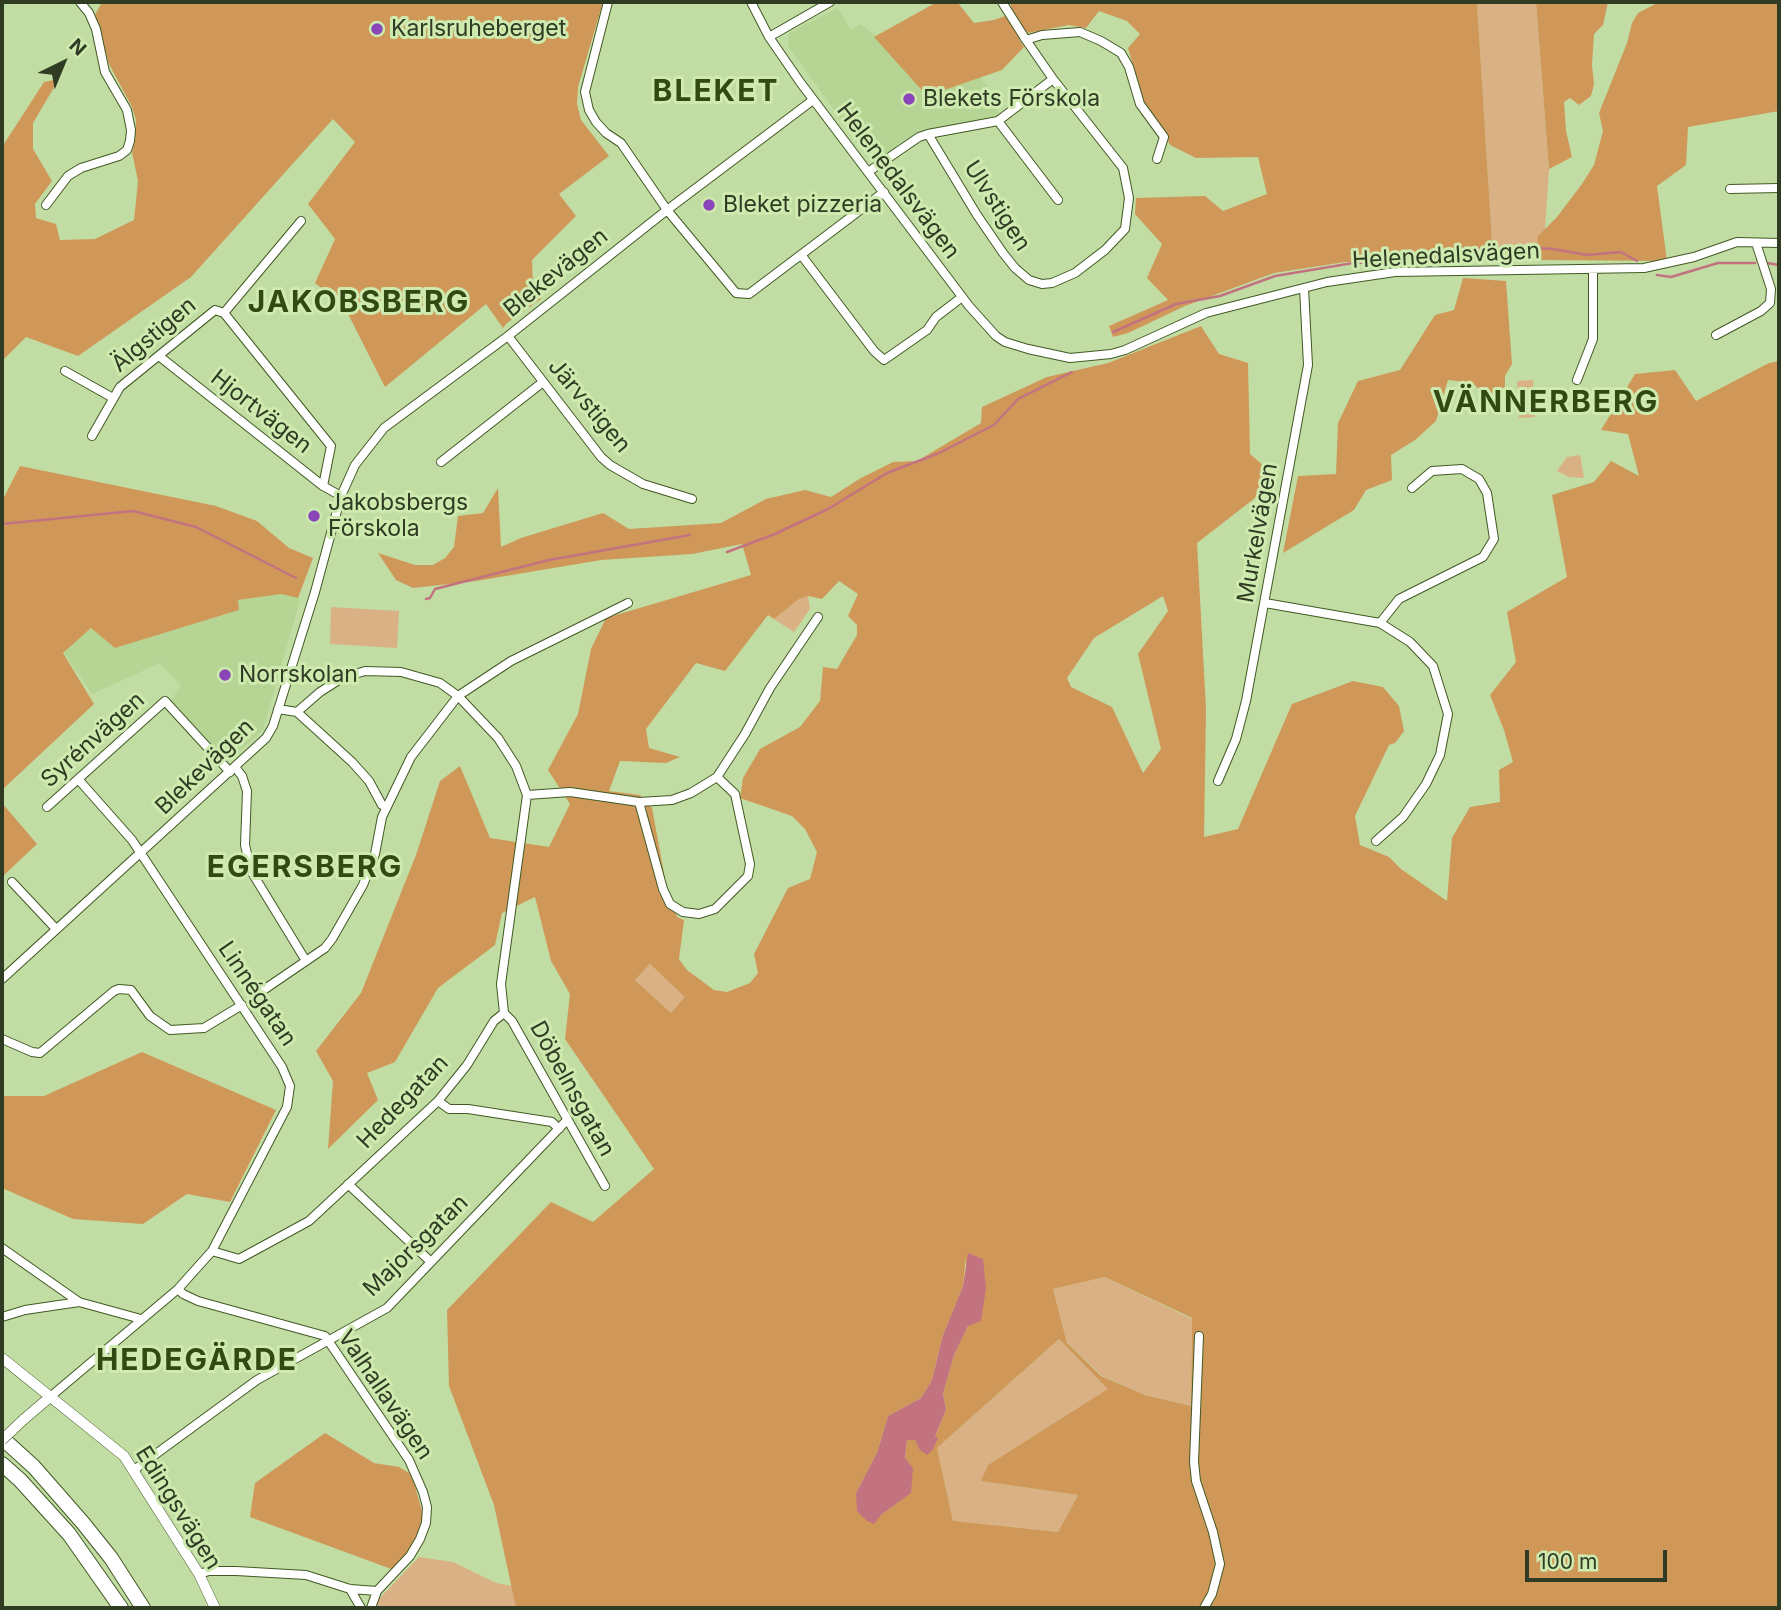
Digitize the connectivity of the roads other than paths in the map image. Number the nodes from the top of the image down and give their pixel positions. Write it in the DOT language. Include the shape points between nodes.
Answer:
graph roads {
  1 [pos="80,2"];
  2 [pos="608,2"];
  3 [pos="751,2"];
  4 [pos="1002,2"];
  5 [pos="825,3"];
  6 [pos="769,37"];
  7 [pos="1026,40"];
  8 [pos="1053,79"];
  9 [pos="813,100"];
  10 [pos="998,121"];
  11 [pos="928,134"];
  12 [pos="1157,159"];
  13 [pos="868,172"];
  14 [pos="1779,188"];
  15 [pos="1730,189"];
  16 [pos="884,192"];
  17 [pos="1058,200"];
  18 [pos="46,205"];
  19 [pos="667,210"];
  20 [pos="301,221"];
  21 [pos="1755,243"];
  22 [pos="1779,243"];
  23 [pos="802,256"];
  24 [pos="1593,271"];
  25 [pos="1304,288"];
  26 [pos="962,297"];
  27 [pos="224,313"];
  28 [pos="508,335"];
  29 [pos="1716,335"];
  30 [pos="159,356"];
  31 [pos="65,371"];
  32 [pos="1577,380"];
  33 [pos="543,382"];
  34 [pos="114,398"];
  35 [pos="92,436"];
  36 [pos="441,462"];
  37 [pos="323,486"];
  38 [pos="1412,488"];
  39 [pos="341,496"];
  40 [pos="692,499"];
  41 [pos="628,603"];
  42 [pos="1265,603"];
  43 [pos="818,617"];
  44 [pos="1380,623"];
  45 [pos="458,696"];
  46 [pos="278,709"];
  47 [pos="297,712"];
  48 [pos="232,770"];
  49 [pos="717,777"];
  50 [pos="78,779"];
  51 [pos="1218,781"];
  52 [pos="527,794"];
  53 [pos="639,802"];
  54 [pos="47,807"];
  55 [pos="386,807"];
  56 [pos="1376,841"];
  57 [pos="141,854"];
  58 [pos="12,882"];
  59 [pos="56,929"];
  60 [pos="306,961"];
  61 [pos="2,979"];
  62 [pos="262,991"];
  63 [pos="242,1005"];
  64 [pos="504,1013"];
  65 [pos="2,1039"];
  66 [pos="438,1101"];
  67 [pos="568,1120"];
  68 [pos="559,1129"];
  69 [pos="348,1184"];
  70 [pos="605,1186"];
  71 [pos="2,1248"];
  72 [pos="212,1251"];
  73 [pos="431,1262"];
  74 [pos="178,1289"];
  75 [pos="79,1302"];
  76 [pos="2,1317"];
  77 [pos="141,1320"];
  78 [pos="1199,1336"];
  79 [pos="329,1340"];
  80 [pos="2,1358"];
  81 [pos="50,1397"];
  82 [pos="2,1439"];
  83 [pos="2,1464"];
  84 [pos="134,1470"];
  85 [pos="199,1574"];
  86 [pos="350,1590"];
  87 [pos="377,1591"];
  88 [pos="121,1608"];
  89 [pos="143,1608"];
  90 [pos="215,1608"];
  91 [pos="361,1608"];
  92 [pos="371,1608"];
  93 [pos="1204,1608"];
  1 -- 18 [label="street" via="96,29 105,72 127,110 130,141 119,156 68,176"];
  2 -- 19 [label="street" via="585,92 589,110 606,133 621,143"];
  3 -- 6 [label="street, Helenedalsvägen"];
  4 -- 7 [label="street, Ulvstigen"];
  5 -- 6 [label="street"];
  6 -- 9 [label="street, Helenedalsvägen"];
  7 -- 8 [label="street, Ulvstigen"];
  7 -- 12 [label="street" via="1080,32 1121,53 1140,104 1164,137"];
  8 -- 10 [label="street"];
  8 -- 11 [label="street, Ulvstigen" via="1123,168 1129,198 1125,229 1075,273 1042,284 1015,268"];
  9 -- 13 [label="street, Helenedalsvägen"];
  9 -- 19 [label="street, Blekevägen"];
  10 -- 11 [label="street"];
  10 -- 17 [label="street"];
  11 -- 13 [label="street"];
  13 -- 16 [label="street, Helenedalsvägen"];
  14 -- 15 [label="street"];
  16 -- 23 [label="street"];
  16 -- 26 [label="street, Helenedalsvägen"];
  19 -- 23 [label="street" via="736,293 749,294"];
  19 -- 28 [label="street, Blekevägen"];
  20 -- 27 [label="street"];
  21 -- 22 [label="street, Helenedalsvägen"];
  21 -- 24 [label="street, Helenedalsvägen" via="1720,246 1668,264"];
  21 -- 29 [label="street" via="1771,289 1770,303"];
  23 -- 26 [label="street" via="884,360 927,330"];
  24 -- 25 [label="street, Helenedalsvägen" via="1395,272"];
  24 -- 32 [label="street" via="1593,339"];
  25 -- 26 [label="street, Helenedalsvägen" via="1206,313 1125,350 1084,358 1005,342"];
  25 -- 42 [label="street, Murkelvägen" via="1308,365"];
  27 -- 30 [label="street, Älgstigen" via="215,310"];
  27 -- 37 [label="street" via="331,446"];
  28 -- 33 [label="street, Järvstigen"];
  28 -- 39 [label="street, Blekevägen" via="384,428 355,465"];
  30 -- 34 [label="street, Älgstigen" via="120,387"];
  30 -- 37 [label="street, Hjortvägen"];
  31 -- 34 [label="street, Älgstigen"];
  33 -- 36 [label="street"];
  33 -- 40 [label="street, Järvstigen" via="610,465 643,484"];
  34 -- 35 [label="street, Älgstigen"];
  37 -- 39 [label="street, Hjortvägen"];
  38 -- 44 [label="street" via="1432,471 1462,469 1479,479 1487,493 1494,539 1483,557 1399,599"];
  39 -- 46 [label="street, Blekevägen"];
  41 -- 45 [label="street" via="511,661"];
  42 -- 44 [label="street"];
  42 -- 51 [label="street, Murkelvägen" via="1244,710"];
  43 -- 49 [label="street"];
  44 -- 56 [label="street" via="1410,642 1433,666 1448,714 1440,755 1426,784 1403,817"];
  45 -- 47 [label="street" via="440,683 401,672 365,671 342,678"];
  45 -- 52 [label="street" via="498,738"];
  45 -- 55 [label="street" via="411,757"];
  46 -- 47 [label="street"];
  46 -- 48 [label="street, Blekevägen" via="266,737"];
  47 -- 55 [label="street" via="352,762"];
  48 -- 50 [label="street, Syrénvägen" via="165,701"];
  48 -- 57 [label="street, Blekevägen"];
  48 -- 60 [label="street" via="242,776 247,791 245,845 251,871"];
  49 -- 53 [label="street" via="672,800"];
  49 -- 53 [label="street" via="735,794 750,864 748,876 715,909 699,914 670,904"];
  50 -- 54 [label="street, Syrénvägen"];
  50 -- 57 [label="street, Linnégatan"];
  52 -- 53 [label="street" via="570,792"];
  52 -- 64 [label="street" via="501,984"];
  55 -- 60 [label="street" via="363,885 332,939"];
  57 -- 59 [label="street, Blekevägen"];
  57 -- 63 [label="street, Linnégatan"];
  58 -- 59 [label="street"];
  59 -- 61 [label="street, Blekevägen"];
  60 -- 62 [label="street"];
  63 -- 65 [label="street" via="204,1028 170,1030 150,1016 131,990 119,989 40,1053"];
  63 -- 72 [label="street, Linnégatan" via="290,1086 287,1107"];
  64 -- 66 [label="street, Hedegatan"];
  64 -- 67 [label="street, Döbelnsgatan"];
  66 -- 68 [label="street" via="449,1109 552,1122"];
  66 -- 69 [label="street, Hedegatan"];
  67 -- 68 [label="street, Majorsgatan"];
  67 -- 70 [label="street, Döbelnsgatan"];
  68 -- 73 [label="street, Majorsgatan"];
  69 -- 72 [label="street, Hedegatan" via="309,1221 239,1259"];
  69 -- 73 [label="street"];
  71 -- 75 [label="street"];
  72 -- 74 [label="street"];
  73 -- 79 [label="street, Majorsgatan" via="387,1308"];
  74 -- 77 [label="street"];
  74 -- 79 [label="street, Valhallavägen" via="198,1301"];
  75 -- 76 [label="street"];
  75 -- 77 [label="street"];
  77 -- 81 [label="street"];
  78 -- 93 [label="street" via="1194,1462 1220,1564"];
  79 -- 84 [label="street, Majorsgatan" via="257,1380"];
  79 -- 87 [label="street, Valhallavägen" via="409,1460 426,1507 420,1539"];
  80 -- 81 [label="street, Edingsvägen"];
  81 -- 82 [label="street, bridge"];
  81 -- 84 [label="street, Edingsvägen" via="116,1448"];
  82 -- 89 [label="highway" via="34,1467 83,1523"];
  83 -- 88 [label="highway" via="69,1534"];
  84 -- 85 [label="street, Edingsvägen"];
  85 -- 86 [label="street" via="306,1575"];
  85 -- 90 [label="street, Edingsvägen"];
  86 -- 87 [label="street"];
  86 -- 91 [label="street"];
  87 -- 92 [label="street, Valhallavägen"];
}
